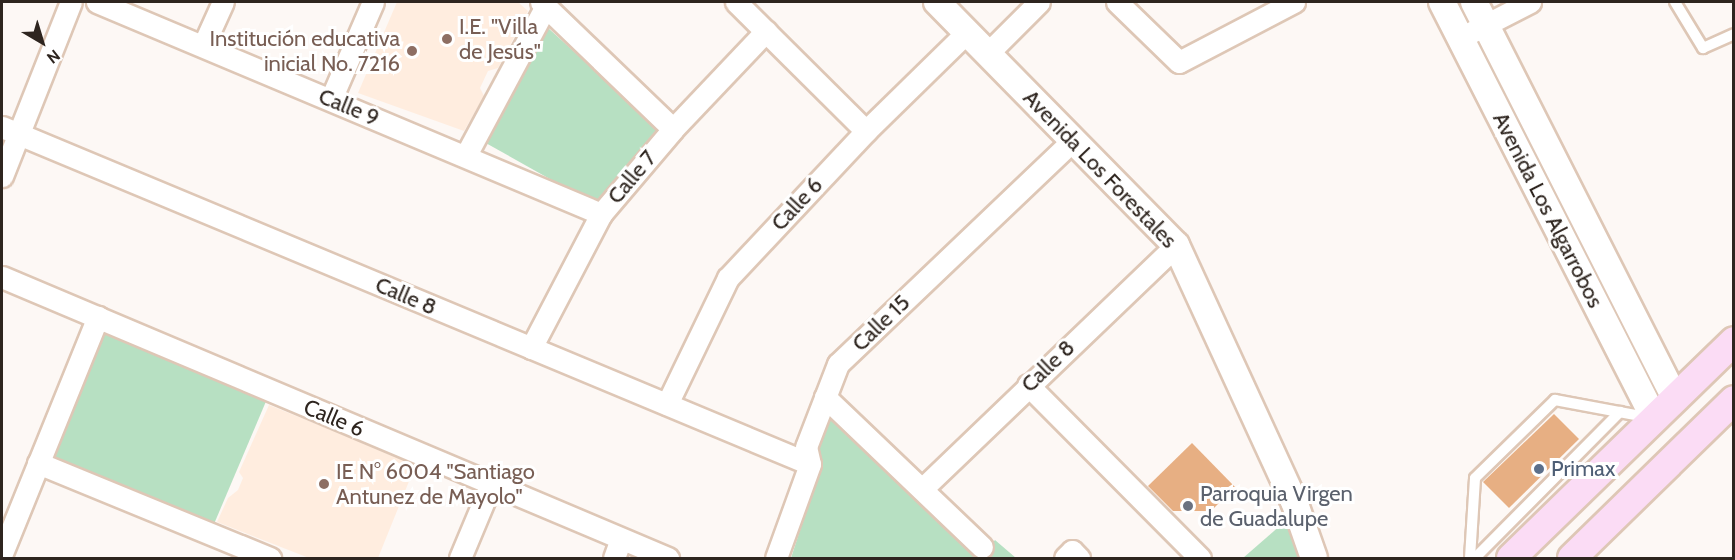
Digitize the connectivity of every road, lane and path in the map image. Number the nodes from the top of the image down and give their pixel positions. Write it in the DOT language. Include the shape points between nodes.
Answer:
graph roads {
  1 [pos="71,2"];
  2 [pos="97,2"];
  3 [pos="223,2"];
  4 [pos="373,2"];
  5 [pos="736,2"];
  6 [pos="937,2"];
  7 [pos="1039,2"];
  8 [pos="1117,2"];
  9 [pos="1442,2"];
  10 [pos="1474,2"];
  11 [pos="1530,2"];
  12 [pos="1675,2"];
  13 [pos="1283,3"];
  14 [pos="544,4"];
  15 [pos="1486,24"];
  16 [pos="766,32"];
  17 [pos="967,32"];
  18 [pos="1734,34"];
  19 [pos="1460,38"];
  20 [pos="203,46"];
  21 [pos="988,52"];
  22 [pos="331,99"];
  23 [pos="673,129"];
  24 [pos="10,130"];
  25 [pos="866,130"];
  26 [pos="1074,139"];
  27 [pos="466,155"];
  28 [pos="2,176"];
  29 [pos="601,214"];
  30 [pos="1176,245"];
  31 [pos="2,277"];
  32 [pos="98,317"];
  33 [pos="1734,341"];
  34 [pos="531,348"];
  35 [pos="1028,386"];
  36 [pos="825,397"];
  37 [pos="1675,398"];
  38 [pos="1734,400"];
  39 [pos="667,404"];
  40 [pos="1620,412"];
  41 [pos="1654,418"];
  42 [pos="38,463"];
  43 [pos="810,464"];
  44 [pos="491,484"];
  45 [pos="921,489"];
  46 [pos="982,548"];
  47 [pos="617,549"];
  48 [pos="2,553"];
  49 [pos="270,558"];
  50 [pos="460,558"];
  51 [pos="668,558"];
  52 [pos="776,558"];
  53 [pos="1065,558"];
  54 [pos="1079,558"];
  55 [pos="1200,558"];
  56 [pos="1314,558"];
  57 [pos="1470,558"];
  58 [pos="1475,558"];
  59 [pos="1511,558"];
  60 [pos="1572,558"];
  1 -- 24 [label="street"];
  2 -- 20 [label="street, Calle 9"];
  3 -- 20 [label="street"];
  4 -- 22 [label="street"];
  5 -- 16 [label="street"];
  6 -- 17 [label="street, Avenida Los Forestales"];
  7 -- 21 [label="street"];
  8 -- 13 [label="street" via="1179,62"];
  9 -- 19 [label="street, Avenida Los Algarrobos"];
  10 -- 15 [label="street, Avenida Los Algarrobos"];
  11 -- 15 [label="street"];
  12 -- 18 [label="lane" via="1703,48"];
  14 -- 23 [label="street"];
  14 -- 27 [label="street"];
  15 -- 19 [label="street"];
  15 -- 37 [label="street, Avenida Los Algarrobos"];
  16 -- 23 [label="street, Calle 7"];
  16 -- 25 [label="street"];
  17 -- 21 [label="street, Avenida Los Forestales"];
  17 -- 25 [label="street, Calle 6"];
  19 -- 41 [label="street, Avenida Los Algarrobos"];
  20 -- 22 [label="street, Calle 9"];
  21 -- 26 [label="street, Avenida Los Forestales"];
  22 -- 27 [label="street, Calle 9"];
  23 -- 29 [label="street, Calle 7"];
  24 -- 28 [label="street"];
  24 -- 34 [label="street, Calle 8"];
  25 -- 39 [label="street, Calle 6" via="728,278"];
  26 -- 30 [label="street, Avenida Los Forestales"];
  26 -- 36 [label="street, Calle 15" via="838,364"];
  27 -- 29 [label="street, Calle 9"];
  29 -- 34 [label="street, Calle 7"];
  30 -- 35 [label="street, Calle 8"];
  30 -- 56 [label="street, Avenida Los Forestales" via="1293,501"];
  31 -- 32 [label="street, Calle 6"];
  32 -- 42 [label="street"];
  32 -- 44 [label="street, Calle 6"];
  33 -- 37 [label="main road"];
  34 -- 39 [label="street, Calle 8"];
  35 -- 45 [label="street, Calle 8"];
  35 -- 55 [label="street"];
  36 -- 43 [label="street, Calle 15" via="806,447"];
  36 -- 45 [label="street"];
  37 -- 41 [label="main road"];
  38 -- 60 [label="main road"];
  39 -- 43 [label="street, Calle 8"];
  40 -- 41 [label="lane"];
  40 -- 57 [label="lane" via="1555,400 1474,478"];
  40 -- 58 [label="lane"];
  41 -- 59 [label="main road"];
  42 -- 48 [label="street"];
  42 -- 49 [label="street"];
  43 -- 52 [label="street, Calle 15"];
  44 -- 47 [label="street, Calle 6"];
  44 -- 50 [label="street"];
  45 -- 46 [label="street"];
  47 -- 51 [label="street, Calle 6"];
  53 -- 54 [label="street" via="1072,552"];
}
